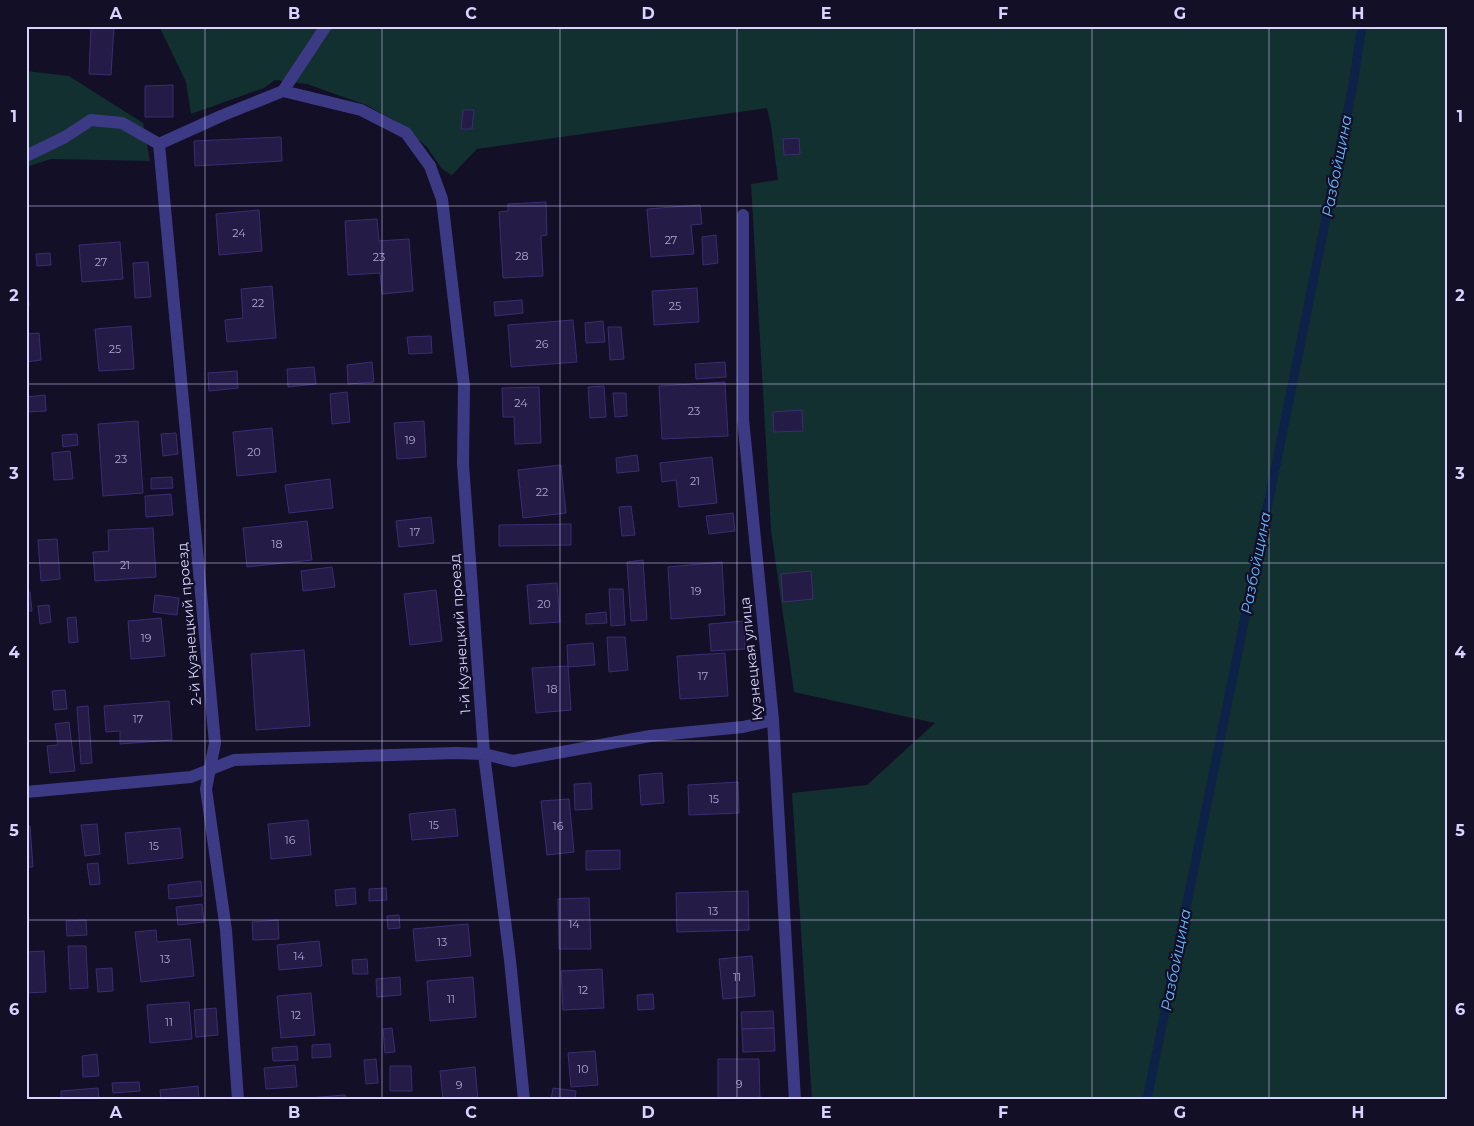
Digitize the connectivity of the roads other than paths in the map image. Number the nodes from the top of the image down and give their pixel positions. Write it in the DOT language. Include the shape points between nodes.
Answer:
graph roads {
  1 [pos="326,26"];
  2 [pos="283,91"];
  3 [pos="159,144"];
  4 [pos="26,156"];
  5 [pos="743,215"];
  6 [pos="773,720"];
  7 [pos="484,754"];
  8 [pos="210,770"];
  9 [pos="26,792"];
  10 [pos="238,1100"];
  11 [pos="524,1100"];
  12 [pos="795,1100"];
  1 -- 2 [label="street"];
  2 -- 3 [label="street"];
  2 -- 7 [label="street, 1-й Кузнецкий проезд" via="361,110 406,133 430,166 442,199 464,386 463,464"];
  3 -- 4 [label="street" via="122,123 91,120"];
  3 -- 8 [label="street, 2-й Кузнецкий проезд" via="215,743"];
  5 -- 6 [label="street, Кузнецкая улица" via="743,419"];
  6 -- 7 [label="street" via="743,727 650,736 513,761"];
  6 -- 12 [label="street, Кузнецкая улица"];
  7 -- 8 [label="street" via="234,760"];
  7 -- 11 [label="street, 1-й Кузнецкий проезд"];
  8 -- 9 [label="street" via="191,777"];
  8 -- 10 [label="street, 2-й Кузнецкий проезд" via="206,789 226,930"];
}
